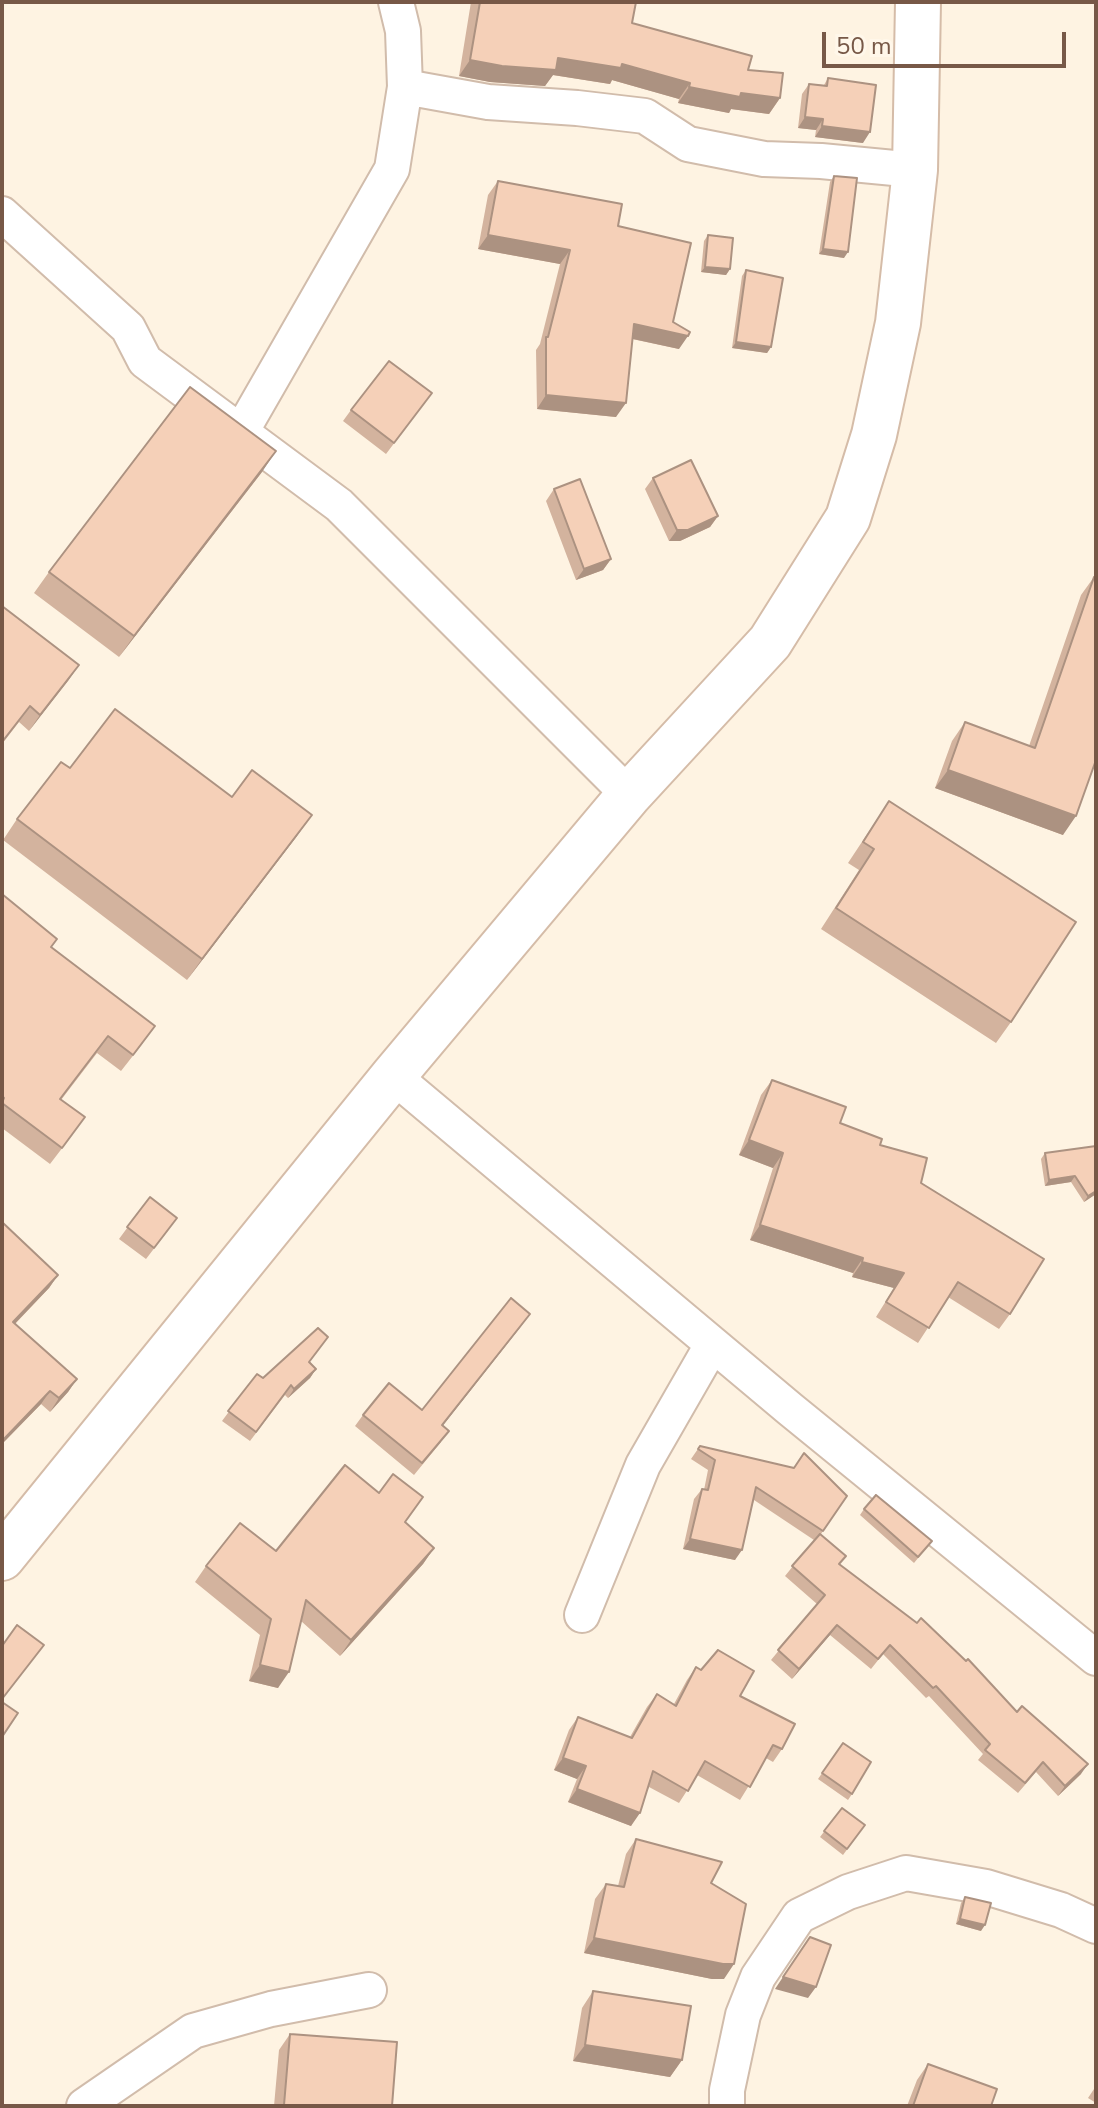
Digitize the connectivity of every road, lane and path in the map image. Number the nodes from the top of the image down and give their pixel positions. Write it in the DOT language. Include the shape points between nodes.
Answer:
graph roads {
  1 [pos="396,2"];
  2 [pos="918,2"];
  3 [pos="405,87"];
  4 [pos="915,170"];
  5 [pos="2,214"];
  6 [pos="241,432"];
  7 [pos="629,795"];
  8 [pos="393,1076"];
  9 [pos="712,1345"];
  10 [pos="2,1558"];
  11 [pos="582,1615"];
  12 [pos="1096,1658"];
  13 [pos="1096,1926"];
  14 [pos="369,1990"];
  15 [pos="84,2106"];
  16 [pos="727,2106"];
  1 -- 3 [label="street"];
  2 -- 4 [label="street"];
  3 -- 4 [label="street" via="488,102 645,116 688,144 764,159"];
  3 -- 6 [label="street" via="392,169"];
  4 -- 7 [label="street" via="898,323 874,435 848,518 770,642"];
  5 -- 6 [label="street" via="128,328 145,361"];
  6 -- 7 [label="street" via="339,505"];
  7 -- 8 [label="street"];
  8 -- 9 [label="street"];
  8 -- 10 [label="street"];
  9 -- 11 [label="street" via="643,1465"];
  9 -- 12 [label="street"];
  13 -- 16 [label="street" via="986,1887 906,1873 799,1916 758,1977 743,2015"];
  14 -- 15 [label="street" via="193,2031"];
}
